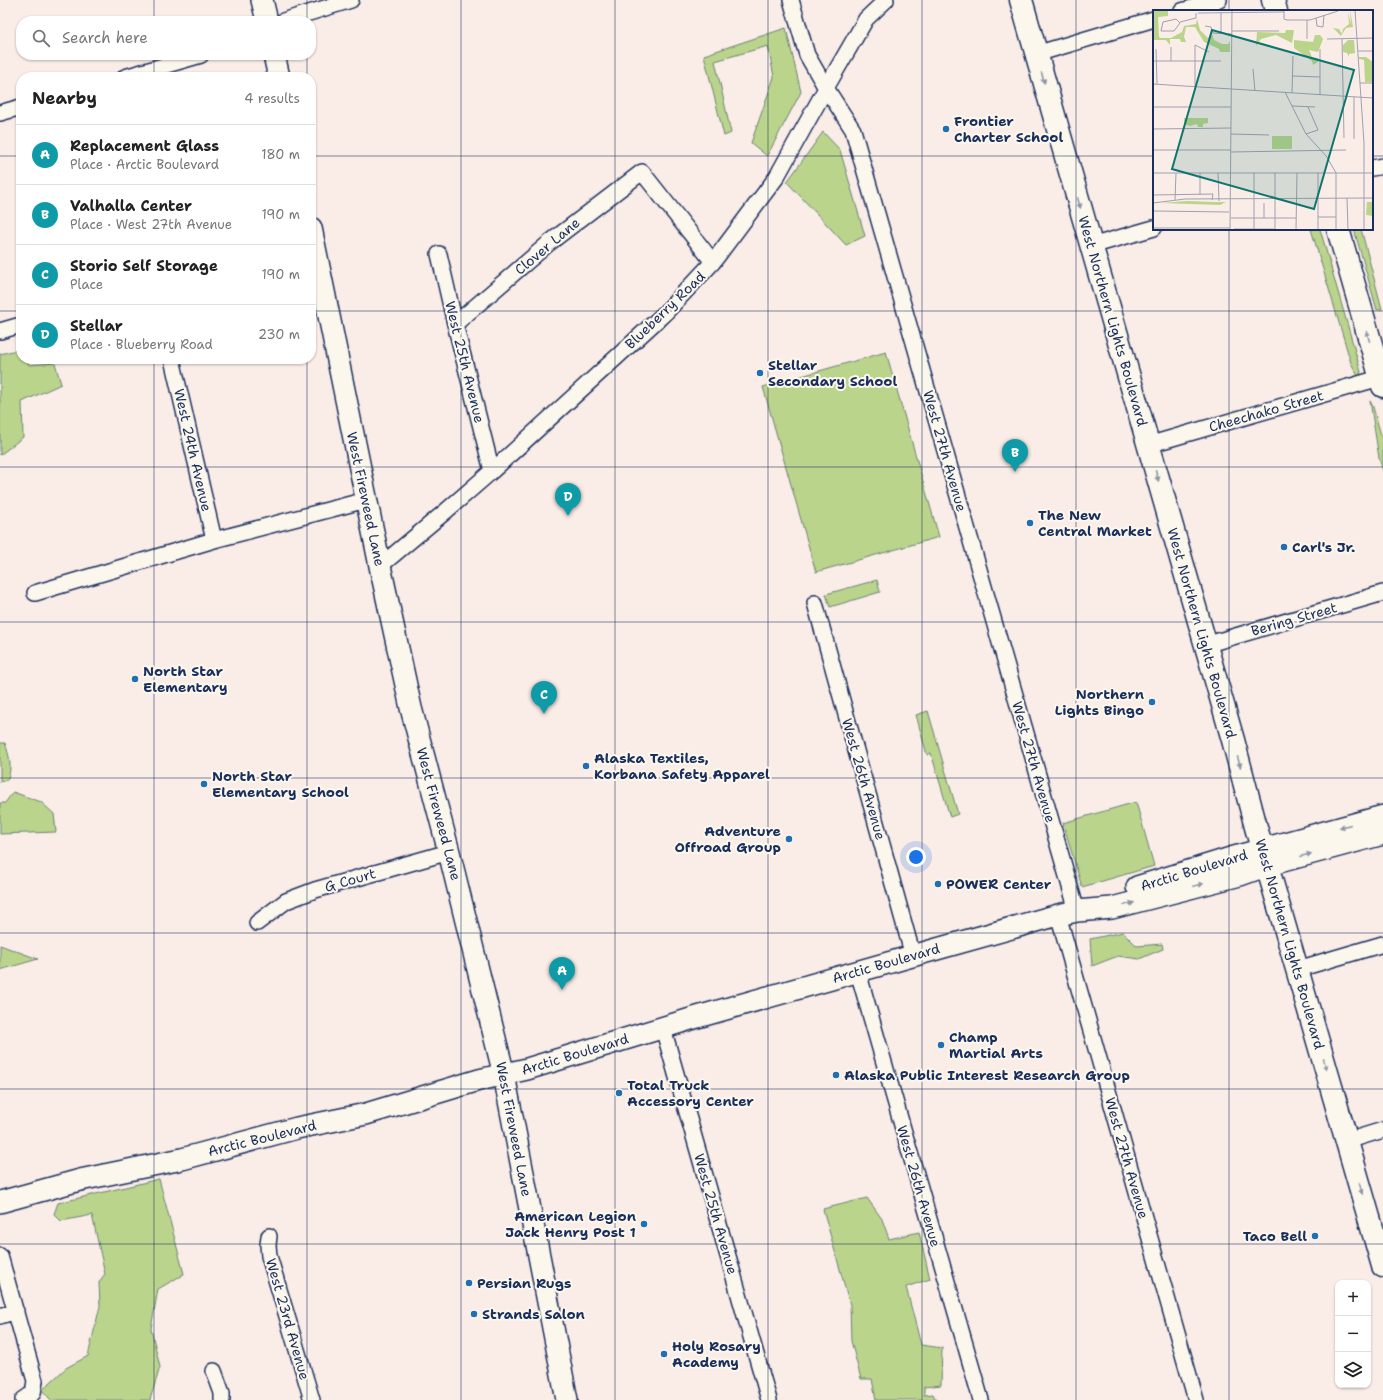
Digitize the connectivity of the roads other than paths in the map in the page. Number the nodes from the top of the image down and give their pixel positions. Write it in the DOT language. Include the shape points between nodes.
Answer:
graph roads {
  1 [pos="262,0"];
  2 [pos="351,0"];
  3 [pos="791,0"];
  4 [pos="886,0"];
  5 [pos="1021,0"];
  6 [pos="1219,0"];
  7 [pos="1273,0"];
  8 [pos="1185,10"];
  9 [pos="1276,10"];
  10 [pos="266,16"];
  11 [pos="299,16"];
  12 [pos="1153,19"];
  13 [pos="1036,54"];
  14 [pos="184,60"];
  15 [pos="275,60"];
  16 [pos="142,72"];
  17 [pos="278,72"];
  18 [pos="826,88"];
  19 [pos="16,108"];
  20 [pos="0,113"];
  21 [pos="1383,166"];
  22 [pos="1373,168"];
  23 [pos="1153,228"];
  24 [pos="1338,230"];
  25 [pos="1091,246"];
  26 [pos="439,254"];
  27 [pos="316,257"];
  28 [pos="713,262"];
  29 [pos="455,324"];
  30 [pos="16,326"];
  31 [pos="0,331"];
  32 [pos="173,364"];
  33 [pos="1382,380"];
  34 [pos="1148,446"];
  35 [pos="492,471"];
  36 [pos="366,500"];
  37 [pos="214,540"];
  38 [pos="380,566"];
  39 [pos="35,593"];
  40 [pos="1383,593"];
  41 [pos="815,603"];
  42 [pos="1205,645"];
  43 [pos="1383,816"];
  44 [pos="1383,834"];
  45 [pos="449,852"];
  46 [pos="1266,857"];
  47 [pos="1068,913"];
  48 [pos="257,923"];
  49 [pos="1383,944"];
  50 [pos="913,956"];
  51 [pos="1298,969"];
  52 [pos="858,972"];
  53 [pos="663,1028"];
  54 [pos="504,1075"];
  55 [pos="1383,1130"];
  56 [pos="1347,1141"];
  57 [pos="0,1202"];
  58 [pos="269,1236"];
  59 [pos="0,1256"];
  60 [pos="1383,1266"];
  61 [pos="16,1311"];
  62 [pos="0,1316"];
  63 [pos="214,1371"];
  64 [pos="28,1396"];
  65 [pos="222,1400"];
  66 [pos="312,1400"];
  67 [pos="567,1400"];
  68 [pos="769,1400"];
  69 [pos="981,1400"];
  70 [pos="1196,1400"];
  1 -- 10 [label="main road"];
  2 -- 11 [label="street"];
  3 -- 18 [label="street, West 27th Avenue" via="807,55"];
  4 -- 18 [label="street, Blueberry Road" via="866,19"];
  5 -- 13 [label="main road, West Northern Lights Boulevard"];
  6 -- 8 [label="street"];
  7 -- 9 [label="main road"];
  12 -- 13 [label="street"];
  13 -- 25 [label="main road, West Northern Lights Boulevard, one-way"];
  14 -- 16 [label="street"];
  15 -- 17 [label="main road"];
  18 -- 28 [label="street, Blueberry Road" via="776,178"];
  18 -- 47 [label="street, West 27th Avenue" via="853,130"];
  19 -- 20 [label="street"];
  21 -- 22 [label="street"];
  23 -- 25 [label="street"];
  33 -- 24 [label="main road, one-way"];
  25 -- 34 [label="main road, West Northern Lights Boulevard"];
  26 -- 29 [label="street, West 25th Avenue"];
  27 -- 36 [label="main road, West Fireweed Lane"];
  28 -- 29 [label="street, Clover Lane" via="642,172 549,244"];
  28 -- 35 [label="street, Blueberry Road" via="672,307"];
  29 -- 35 [label="street, West 25th Avenue"];
  30 -- 31 [label="street"];
  32 -- 37 [label="street, West 24th Avenue"];
  33 -- 34 [label="street, Cheechako Street"];
  34 -- 42 [label="main road, West Northern Lights Boulevard, one-way"];
  35 -- 38 [label="street, Blueberry Road"];
  36 -- 37 [label="street"];
  36 -- 38 [label="main road, West Fireweed Lane"];
  37 -- 39 [label="street"];
  38 -- 45 [label="main road, West Fireweed Lane" via="411,708"];
  40 -- 42 [label="street, Bering Street"];
  41 -- 50 [label="street, West 26th Avenue"];
  42 -- 46 [label="main road, West Northern Lights Boulevard, one-way"];
  43 -- 46 [label="main road, Arctic Boulevard, one-way"];
  46 -- 44 [label="main road, Arctic Boulevard, one-way"];
  45 -- 48 [label="street, G Court" via="315,890 286,901"];
  45 -- 54 [label="main road, West Fireweed Lane"];
  46 -- 47 [label="main road, Arctic Boulevard" via="1108,896"];
  46 -- 51 [label="main road, West Northern Lights Boulevard"];
  47 -- 50 [label="main road, Arctic Boulevard"];
  47 -- 70 [label="street, West 27th Avenue"];
  49 -- 51 [label="street"];
  50 -- 52 [label="main road, Arctic Boulevard"];
  51 -- 56 [label="main road, West Northern Lights Boulevard, one-way"];
  52 -- 53 [label="main road, Arctic Boulevard"];
  52 -- 69 [label="street, West 26th Avenue"];
  53 -- 54 [label="main road, Arctic Boulevard"];
  53 -- 68 [label="street, West 25th Avenue"];
  54 -- 57 [label="main road, Arctic Boulevard" via="366,1114 298,1128 182,1159 80,1180"];
  54 -- 67 [label="main road, West Fireweed Lane"];
  55 -- 56 [label="street"];
  56 -- 60 [label="main road, West Northern Lights Boulevard, one-way"];
  58 -- 66 [label="street, West 23rd Avenue" via="269,1256"];
  59 -- 61 [label="street"];
  61 -- 62 [label="street"];
  61 -- 64 [label="street" via="34,1381"];
  63 -- 65 [label="street"];
}
